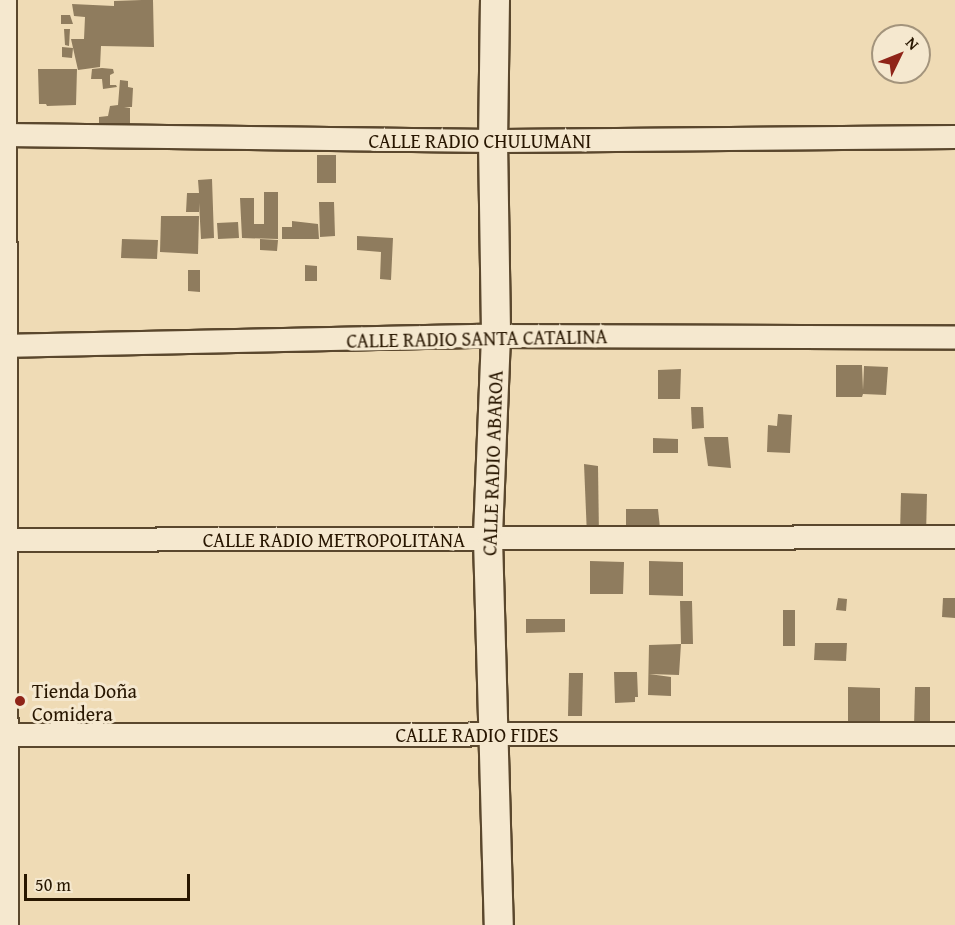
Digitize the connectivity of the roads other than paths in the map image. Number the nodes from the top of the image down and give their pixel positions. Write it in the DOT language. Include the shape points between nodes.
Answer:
graph roads {
  1 [pos="5,0"];
  2 [pos="495,0"];
  3 [pos="5,135"];
  4 [pos="955,137"];
  5 [pos="493,141"];
  6 [pos="496,336"];
  7 [pos="955,338"];
  8 [pos="4,346"];
  9 [pos="955,537"];
  10 [pos="488,539"];
  11 [pos="3,540"];
  12 [pos="494,734"];
  13 [pos="955,734"];
  14 [pos="4,735"];
  15 [pos="6,925"];
  16 [pos="499,925"];
  1 -- 3 [label="street"];
  2 -- 5 [label="street, CALLE RADIO ABAROA"];
  3 -- 5 [label="street, CALLE RADIO CHULUMANI"];
  3 -- 8 [label="street"];
  4 -- 5 [label="street, CALLE RADIO CHULUMANI"];
  5 -- 6 [label="street, CALLE RADIO ABAROA"];
  6 -- 7 [label="street, CALLE RADIO SANTA CATALINA"];
  6 -- 8 [label="street, CALLE RADIO SANTA CATALINA"];
  6 -- 10 [label="street, CALLE RADIO ABAROA"];
  8 -- 11 [label="street"];
  9 -- 10 [label="street, CALLE RADIO METROPOLITANA"];
  10 -- 11 [label="street, CALLE RADIO METROPOLITANA"];
  10 -- 12 [label="street, CALLE RADIO ABAROA"];
  11 -- 14 [label="street"];
  12 -- 13 [label="street, CALLE RADIO FIDES"];
  12 -- 14 [label="street, CALLE RADIO FIDES"];
  12 -- 16 [label="street, CALLE RADIO ABAROA"];
  14 -- 15 [label="street"];
}
